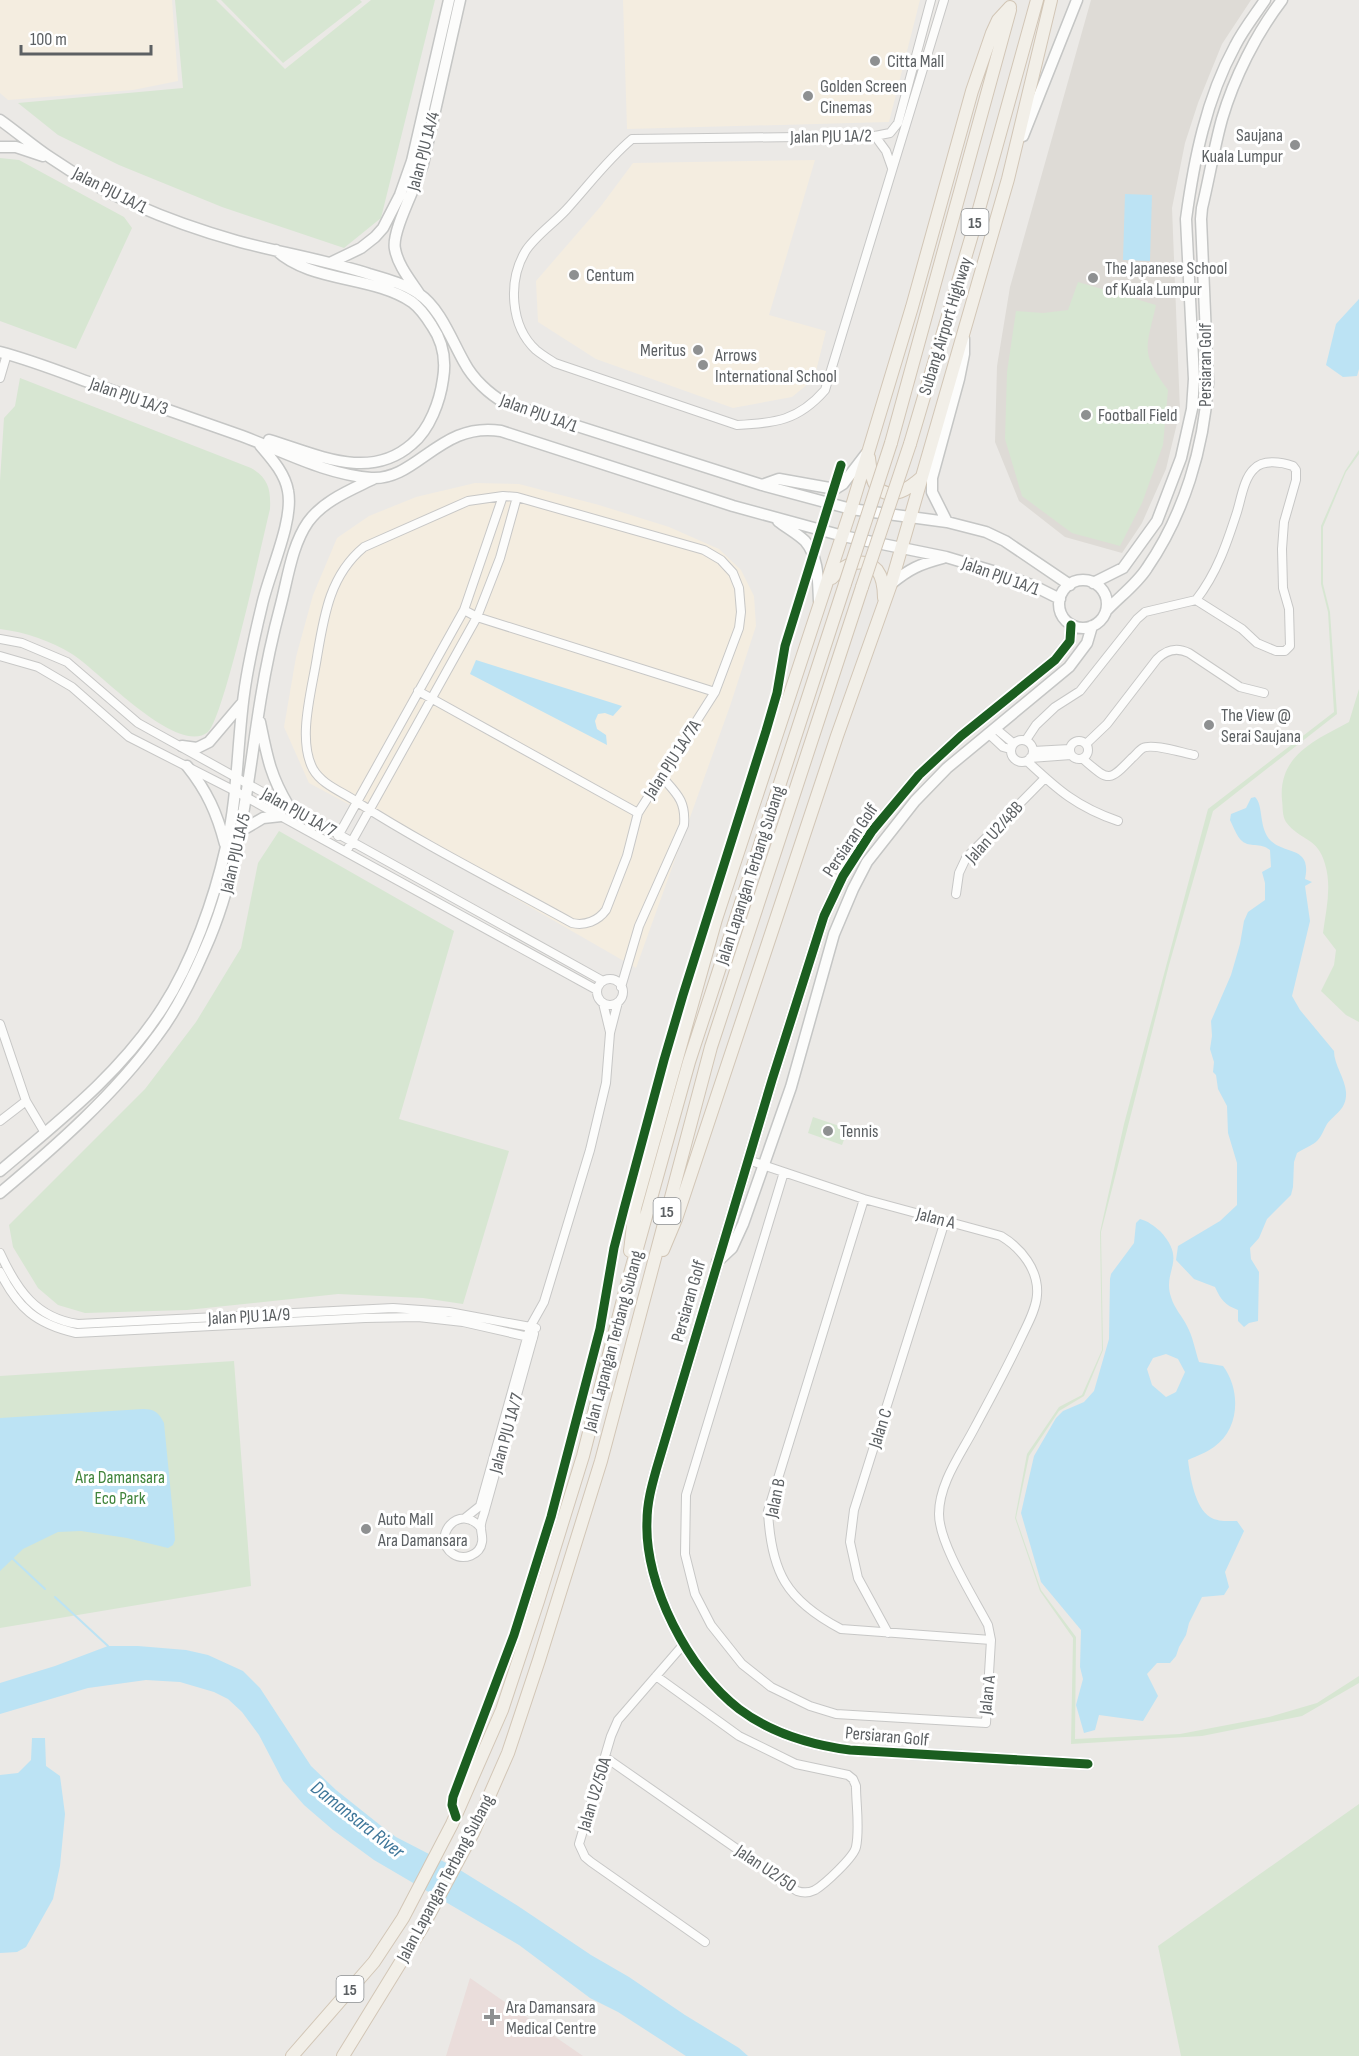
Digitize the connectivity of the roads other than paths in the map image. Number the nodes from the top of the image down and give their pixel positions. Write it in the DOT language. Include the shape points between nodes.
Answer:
graph roads {
  1 [pos="449,0"];
  2 [pos="460,0"];
  3 [pos="931,0"];
  4 [pos="944,0"];
  5 [pos="1037,0"];
  6 [pos="1051,0"];
  7 [pos="1077,0"];
  8 [pos="1265,0"];
  9 [pos="1282,0"];
  10 [pos="1011,4"];
  11 [pos="1,121"];
  12 [pos="875,136"];
  13 [pos="0,147"];
  14 [pos="52,159"];
  15 [pos="892,168"];
  16 [pos="1008,179"];
  17 [pos="405,196"];
  18 [pos="276,250"];
  19 [pos="332,262"];
  20 [pos="420,295"];
  21 [pos="964,333"];
  22 [pos="3,353"];
  23 [pos="0,378"];
  24 [pos="242,436"];
  25 [pos="258,442"];
  26 [pos="869,452"];
  27 [pos="922,476"];
  28 [pos="375,478"];
  29 [pos="762,485"];
  30 [pos="503,496"];
  31 [pos="517,496"];
  32 [pos="851,509"];
  33 [pos="772,517"];
  34 [pos="911,517"];
  35 [pos="947,522"];
  36 [pos="843,536"];
  37 [pos="902,547"];
  38 [pos="946,557"];
  39 [pos="1093,583"];
  40 [pos="845,584"];
  41 [pos="891,584"];
  42 [pos="1070,585"];
  43 [pos="826,586"];
  44 [pos="862,588"];
  45 [pos="1060,599"];
  46 [pos="1196,600"];
  47 [pos="885,603"];
  48 [pos="819,607"];
  49 [pos="464,610"];
  50 [pos="1106,611"];
  51 [pos="477,617"];
  52 [pos="1071,625"];
  53 [pos="1092,626"];
  54 [pos="0,639"];
  55 [pos="0,656"];
  56 [pos="418,691"];
  57 [pos="715,692"];
  58 [pos="1263,693"];
  59 [pos="432,698"];
  60 [pos="243,701"];
  61 [pos="258,716"];
  62 [pos="992,730"];
  63 [pos="1026,740"];
  64 [pos="1086,744"];
  65 [pos="182,746"];
  66 [pos="1012,746"];
  67 [pos="1071,752"];
  68 [pos="1194,755"];
  69 [pos="1030,757"];
  70 [pos="1083,759"];
  71 [pos="187,766"];
  72 [pos="237,777"];
  73 [pos="662,777"];
  74 [pos="1045,778"];
  75 [pos="249,784"];
  76 [pos="235,791"];
  77 [pos="248,798"];
  78 [pos="357,802"];
  79 [pos="288,805"];
  80 [pos="369,810"];
  81 [pos="638,813"];
  82 [pos="281,816"];
  83 [pos="1118,821"];
  84 [pos="241,831"];
  85 [pos="872,831"];
  86 [pos="339,834"];
  87 [pos="886,836"];
  88 [pos="352,841"];
  89 [pos="334,845"];
  90 [pos="226,847"];
  91 [pos="346,852"];
  92 [pos="956,894"];
  93 [pos="603,981"];
  94 [pos="621,987"];
  95 [pos="597,990"];
  96 [pos="618,1002"];
  97 [pos="603,1003"];
  98 [pos="0,1024"];
  99 [pos="610,1033"];
  100 [pos="3,1046"];
  101 [pos="27,1101"];
  102 [pos="0,1121"];
  103 [pos="45,1133"];
  104 [pos="748,1160"];
  105 [pos="763,1165"];
  106 [pos="0,1171"];
  107 [pos="784,1172"];
  108 [pos="0,1193"];
  109 [pos="864,1199"];
  110 [pos="945,1221"];
  111 [pos="0,1253"];
  112 [pos="717,1262"];
  113 [pos="0,1272"];
  114 [pos="626,1288"];
  115 [pos="645,1291"];
  116 [pos="533,1327"];
  117 [pos="530,1337"];
  118 [pos="465,1518"];
  119 [pos="481,1528"];
  120 [pos="888,1633"];
  121 [pos="991,1640"];
  122 [pos="683,1645"];
  123 [pos="656,1676"];
  124 [pos="605,1757"];
  125 [pos="1088,1764"];
  126 [pos="705,1942"];
  127 [pos="346,2053"];
  128 [pos="292,2056"];
  1 -- 17 [label="street, Jalan PJU 1A/4"];
  2 -- 17 [label="street, Jalan PJU 1A/4" via="423,164"];
  3 -- 12 [label="street, Jalan PJU 1A/2" via="898,123 890,133"];
  4 -- 15 [label="street, Jalan PJU 1A/2"];
  5 -- 44 [label="main road, Subang Airport Highway / 15, bridge" via="910,444"];
  6 -- 16 [label="main road"];
  7 -- 16 [label="street"];
  8 -- 39 [label="street, Persiaran Golf" via="1234,46 1213,96 1188,206 1194,380 1181,458 1157,521 1124,568"];
  9 -- 50 [label="street, Persiaran Golf" via="1232,93 1202,208 1208,382 1196,463 1162,544 1146,570"];
  10 -- 26 [label="main road" via="992,33 972,92"];
  10 -- 40 [label="main road, Subang Airport Highway / 15, bridge" via="891,443"];
  11 -- 14 [label="street, Jalan PJU 1A/1"];
  12 -- 15 [label="street"];
  12 -- 15 [label="street, Jalan PJU 1A/2" via="632,139 526,250 516,271 514,294 521,330 535,349 555,363 736,425 768,423 795,415 811,406 825,390"];
  13 -- 14 [label="street" via="16,147"];
  14 -- 18 [label="street, Jalan PJU 1A/1" via="99,187 146,208 213,234"];
  16 -- 21 [label="main road"];
  17 -- 19 [label="street, Jalan PJU 1A/4" via="375,237"];
  17 -- 20 [label="street, Jalan PJU 1A/4" via="394,245 400,264"];
  18 -- 19 [label="street, Jalan PJU 1A/1"];
  18 -- 24 [label="street" via="287,260 412,303 438,335 443,352 441,393 413,443 377,462 348,464 254,435"];
  19 -- 20 [label="street, Jalan PJU 1A/1" via="392,281"];
  20 -- 29 [label="street, Jalan PJU 1A/1" via="447,329 474,376 505,404"];
  21 -- 27 [label="main road"];
  21 -- 35 [label="street" via="959,378 932,478 932,492"];
  22 -- 23 [label="street"];
  22 -- 24 [label="street, Jalan PJU 1A/3"];
  24 -- 25 [label="street, Jalan PJU 1A/3"];
  25 -- 28 [label="street, Jalan PJU 1A/1" via="330,471"];
  25 -- 60 [label="street, Jalan PJU 1A/5" via="284,478 289,505 262,604"];
  26 -- 27 [label="main road" via="872,478 883,491 909,489"];
  26 -- 29 [label="street" via="835,489 779,479"];
  26 -- 32 [label="main road"];
  27 -- 34 [label="main road"];
  28 -- 33 [label="street, Jalan PJU 1A/1" via="400,471 450,438 489,429"];
  28 -- 61 [label="street, Jalan PJU 1A/5" via="328,502 306,524 294,552 275,627"];
  29 -- 32 [label="street, Jalan PJU 1A/1"];
  30 -- 31 [label="street, Jalan PJU 1A/7A"];
  30 -- 49 [label="street"];
  30 -- 78 [label="street, Jalan PJU 1A/7A" via="468,501 364,547 340,572 321,633 306,746 318,776"];
  31 -- 51 [label="street" via="500,558"];
  31 -- 57 [label="street, Jalan PJU 1A/7A" via="704,550 721,560 733,573 739,588 741,612 739,628"];
  32 -- 34 [label="street, Jalan PJU 1A/1"];
  32 -- 36 [label="main road"];
  33 -- 36 [label="street, Jalan PJU 1A/1"];
  33 -- 48 [label="street" via="806,542 816,564"];
  34 -- 35 [label="street, Jalan PJU 1A/1"];
  34 -- 37 [label="main road"];
  35 -- 42 [label="street, Jalan PJU 1A/1" via="1005,541"];
  36 -- 37 [label="street, Jalan PJU 1A/1"];
  36 -- 43 [label="main road"];
  37 -- 38 [label="street, Jalan PJU 1A/1"];
  37 -- 41 [label="main road"];
  38 -- 41 [label="street" via="908,570"];
  38 -- 45 [label="street, Jalan PJU 1A/1" via="1034,586"];
  39 -- 42 [label="street" via="1077,581"];
  39 -- 50 [label="street" via="1106,598"];
  40 -- 114 [label="main road, Jalan Lapangan Terbang Subang / 15" via="689,1062"];
  41 -- 47 [label="main road"];
  42 -- 45 [label="street"];
  43 -- 47 [label="main road" via="843,566 872,566 883,583"];
  43 -- 48 [label="main road"];
  44 -- 115 [label="main road, Jalan Lapangan Terbang Subang / 15" via="711,1047"];
  45 -- 52 [label="street" via="1062,614"];
  46 -- 46 [label="street" via="1218,564 1251,471 1266,463 1293,466 1296,480 1284,522 1282,549 1290,646 1285,651 1276,651 1257,643"];
  46 -- 63 [label="street" via="1145,612 1080,691 1055,707"];
  47 -- 115 [label="main road" via="676,1219"];
  48 -- 114 [label="main road" via="716,919 635,1208"];
  49 -- 51 [label="street"];
  49 -- 56 [label="street"];
  50 -- 53 [label="street"];
  51 -- 57 [label="street"];
  51 -- 59 [label="street"];
  52 -- 53 [label="street"];
  52 -- 85 [label="street, Persiaran Golf" via="1070,641 1055,660 946,749"];
  53 -- 62 [label="street, Persiaran Golf" via="1087,643 1069,667"];
  54 -- 65 [label="street, Jalan PJU 1A/7" via="22,643 67,662 138,723"];
  55 -- 71 [label="street, Jalan PJU 1A/7" via="38,667 72,687 129,737"];
  56 -- 59 [label="street"];
  56 -- 78 [label="street"];
  57 -- 73 [label="street, Jalan PJU 1A/7A"];
  58 -- 64 [label="street" via="1240,687 1189,652 1168,651"];
  59 -- 80 [label="street"];
  59 -- 81 [label="street"];
  60 -- 65 [label="street" via="209,742 196,748"];
  60 -- 72 [label="street, Jalan PJU 1A/5"];
  61 -- 75 [label="street, Jalan PJU 1A/5"];
  61 -- 79 [label="street" via="274,782"];
  62 -- 66 [label="street"];
  62 -- 87 [label="street, Persiaran Golf" via="947,768"];
  63 -- 66 [label="street" via="1019,739"];
  63 -- 69 [label="street" via="1031,744"];
  64 -- 67 [label="street" via="1078,741"];
  64 -- 70 [label="street" via="1089,752"];
  65 -- 72 [label="street, Jalan PJU 1A/7"];
  66 -- 69 [label="street" via="1012,756 1017,761"];
  67 -- 69 [label="street"];
  67 -- 70 [label="street" via="1075,759"];
  68 -- 70 [label="street" via="1151,746 1143,748 1116,775 1108,777"];
  69 -- 74 [label="street"];
  71 -- 76 [label="street, Jalan PJU 1A/7"];
  71 -- 90 [label="street" via="202,784"];
  72 -- 75 [label="street, Jalan PJU 1A/7"];
  72 -- 76 [label="street, Jalan PJU 1A/5"];
  73 -- 81 [label="street, Jalan PJU 1A/7A"];
  73 -- 94 [label="street" via="681,800 684,825 639,926"];
  74 -- 83 [label="street" via="1078,804"];
  74 -- 92 [label="street, Jalan U2/48B" via="966,858"];
  75 -- 77 [label="street, Jalan PJU 1A/5"];
  75 -- 79 [label="street, Jalan PJU 1A/7"];
  76 -- 77 [label="street, Jalan PJU 1A/7"];
  76 -- 90 [label="street, Jalan PJU 1A/5"];
  77 -- 82 [label="street, Jalan PJU 1A/7"];
  77 -- 84 [label="street, Jalan PJU 1A/5"];
  78 -- 80 [label="street, Jalan PJU 1A/7A"];
  78 -- 86 [label="street"];
  79 -- 86 [label="street, Jalan PJU 1A/7"];
  80 -- 81 [label="street, Jalan PJU 1A/7A" via="580,924 601,917 606,910 627,856"];
  80 -- 88 [label="street"];
  82 -- 84 [label="street" via="263,818"];
  82 -- 89 [label="street, Jalan PJU 1A/7"];
  84 -- 108 [label="street, Jalan PJU 1A/5" via="225,896 206,948 158,1035 72,1130"];
  85 -- 87 [label="street"];
  85 -- 104 [label="street, Persiaran Golf" via="843,876 824,916"];
  86 -- 88 [label="street, Jalan PJU 1A/7"];
  86 -- 89 [label="street"];
  87 -- 105 [label="street, Persiaran Golf" via="863,871 834,934"];
  88 -- 91 [label="street"];
  88 -- 93 [label="street, Jalan PJU 1A/7"];
  89 -- 91 [label="street, Jalan PJU 1A/7"];
  90 -- 103 [label="street, Jalan PJU 1A/5" via="195,943 163,1008 115,1069"];
  91 -- 95 [label="street, Jalan PJU 1A/7"];
  93 -- 94 [label="street" via="615,981"];
  93 -- 95 [label="street"];
  94 -- 96 [label="street"];
  95 -- 97 [label="street"];
  96 -- 97 [label="street"];
  96 -- 99 [label="street"];
  97 -- 99 [label="street"];
  98 -- 100 [label="street"];
  99 -- 116 [label="street" via="606,1083 590,1150"];
  100 -- 101 [label="street"];
  101 -- 102 [label="street"];
  101 -- 103 [label="street"];
  103 -- 106 [label="street, Jalan PJU 1A/5"];
  104 -- 105 [label="street, Jalan A"];
  104 -- 112 [label="street, Persiaran Golf"];
  105 -- 107 [label="street, Jalan A"];
  105 -- 112 [label="street, Persiaran Golf" via="732,1248"];
  107 -- 109 [label="street, Jalan A"];
  107 -- 121 [label="street, Jalan A" via="686,1495 685,1554 695,1594 711,1625 742,1664 771,1687 836,1714 986,1723"];
  109 -- 110 [label="street, Jalan A"];
  109 -- 120 [label="street, Jalan B" via="768,1511 770,1542 778,1570 796,1597 841,1629"];
  110 -- 120 [label="street, Jalan C" via="854,1510 850,1542 858,1578"];
  110 -- 121 [label="street, Jalan A" via="1001,1236 1015,1245 1024,1255 1037,1297 1016,1349 940,1499 939,1516 946,1546 988,1625"];
  111 -- 116 [label="street, Jalan PJU 1A/9" via="15,1282 37,1307 63,1322 393,1308 459,1313"];
  112 -- 122 [label="street, Persiaran Golf" via="647,1514 655,1581"];
  113 -- 117 [label="street, Jalan PJU 1A/9" via="23,1308 50,1326 76,1333 418,1317"];
  114 -- 128 [label="main road, Jalan Lapangan Terbang Subang / 15" via="583,1456 502,1710 452,1824 403,1918 374,1962"];
  115 -- 127 [label="main road, Jalan Lapangan Terbang Subang / 15" via="610,1430 508,1753 473,1833 423,1926"];
  116 -- 117 [label="street"];
  117 -- 118 [label="street, Jalan PJU 1A/7" via="480,1506"];
  117 -- 119 [label="street, Jalan PJU 1A/7"];
  118 -- 119 [label="street"];
  118 -- 119 [label="street" via="453,1521 446,1531 446,1544 453,1554 465,1557 477,1552 483,1541"];
  120 -- 121 [label="street, Jalan B"];
  122 -- 123 [label="street, Jalan U2/50A"];
  122 -- 125 [label="street, Persiaran Golf" via="739,1709 766,1725 826,1747"];
  123 -- 124 [label="street, Jalan U2/50A" via="618,1720"];
  123 -- 124 [label="street, Jalan U2/50" via="739,1736 796,1764 853,1779 857,1836 853,1856 817,1889 797,1891"];
  124 -- 126 [label="street, Jalan U2/50A" via="579,1844 581,1851"];
}
